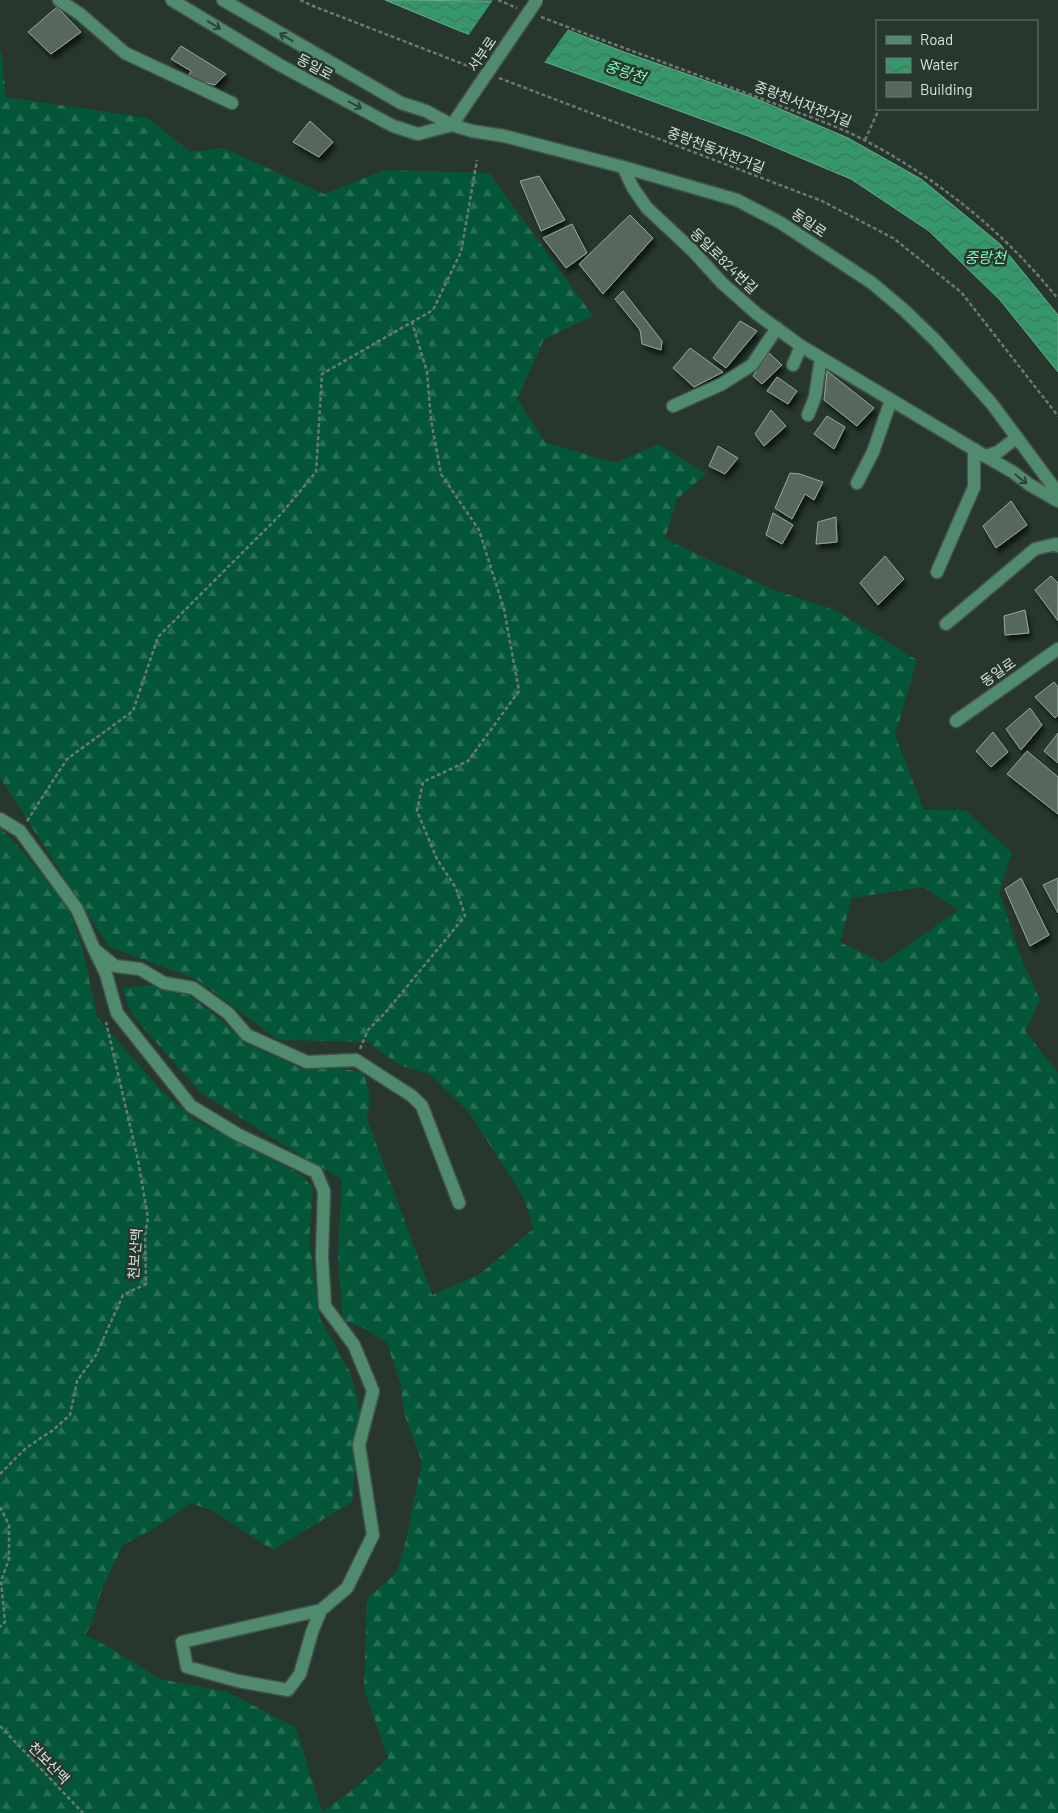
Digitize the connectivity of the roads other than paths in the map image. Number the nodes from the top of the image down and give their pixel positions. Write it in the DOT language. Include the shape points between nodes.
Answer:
graph roads {
  1 [pos="59,0"];
  2 [pos="172,0"];
  3 [pos="223,0"];
  4 [pos="536,0"];
  5 [pos="232,103"];
  6 [pos="452,126"];
  7 [pos="624,167"];
  8 [pos="777,328"];
  9 [pos="801,346"];
  10 [pos="821,358"];
  11 [pos="793,365"];
  12 [pos="891,400"];
  13 [pos="673,406"];
  14 [pos="808,415"];
  15 [pos="1016,438"];
  16 [pos="980,452"];
  17 [pos="857,483"];
  18 [pos="1058,493"];
  19 [pos="1058,501"];
  20 [pos="1058,545"];
  21 [pos="936,572"];
  22 [pos="946,624"];
  23 [pos="1058,649"];
  24 [pos="956,721"];
  25 [pos="0,818"];
  26 [pos="94,949"];
  27 [pos="460,1203"];
  28 [pos="321,1610"];
  1 -- 5 [label="street" via="125,53"];
  2 -- 6 [label="street, 동일로, one-way" via="278,64 393,126 418,134"];
  6 -- 3 [label="street, 동일로, one-way" via="426,111 401,103"];
  4 -- 6 [label="street, 서부로, bridge"];
  6 -- 7 [label="street, 동일로"];
  7 -- 8 [label="street, 동일로824번길" via="647,208 722,283"];
  7 -- 15 [label="street, 동일로" via="737,200 781,223 872,282 935,340 992,404"];
  8 -- 9 [label="street, 동일로824번길"];
  8 -- 13 [label="street" via="752,366 722,384"];
  9 -- 10 [label="street, 동일로824번길"];
  9 -- 11 [label="street"];
  10 -- 12 [label="street, 동일로824번길"];
  10 -- 14 [label="street" via="815,397"];
  12 -- 16 [label="street, 동일로824번길"];
  12 -- 17 [label="street" via="873,452"];
  15 -- 16 [label="street" via="998,452"];
  15 -- 18 [label="street, 동일로"];
  16 -- 19 [label="street, 동일로824번길, one-way"];
  16 -- 21 [label="street" via="974,487"];
  20 -- 22 [label="street" via="1035,549"];
  23 -- 24 [label="street, 동일로"];
  25 -- 26 [label="street" via="20,831 78,909"];
  26 -- 27 [label="street" via="115,966 140,969 164,983 193,988 228,1013 246,1035 307,1062 356,1060 412,1096 422,1106"];
  26 -- 28 [label="street" via="106,974 117,1013 192,1106 237,1134 316,1172 324,1191 322,1257 325,1306 354,1345 373,1391 359,1445 373,1535 347,1588"];
  28 -- 28 [label="street" via="300,1674 288,1690 187,1667 182,1642"];
}
